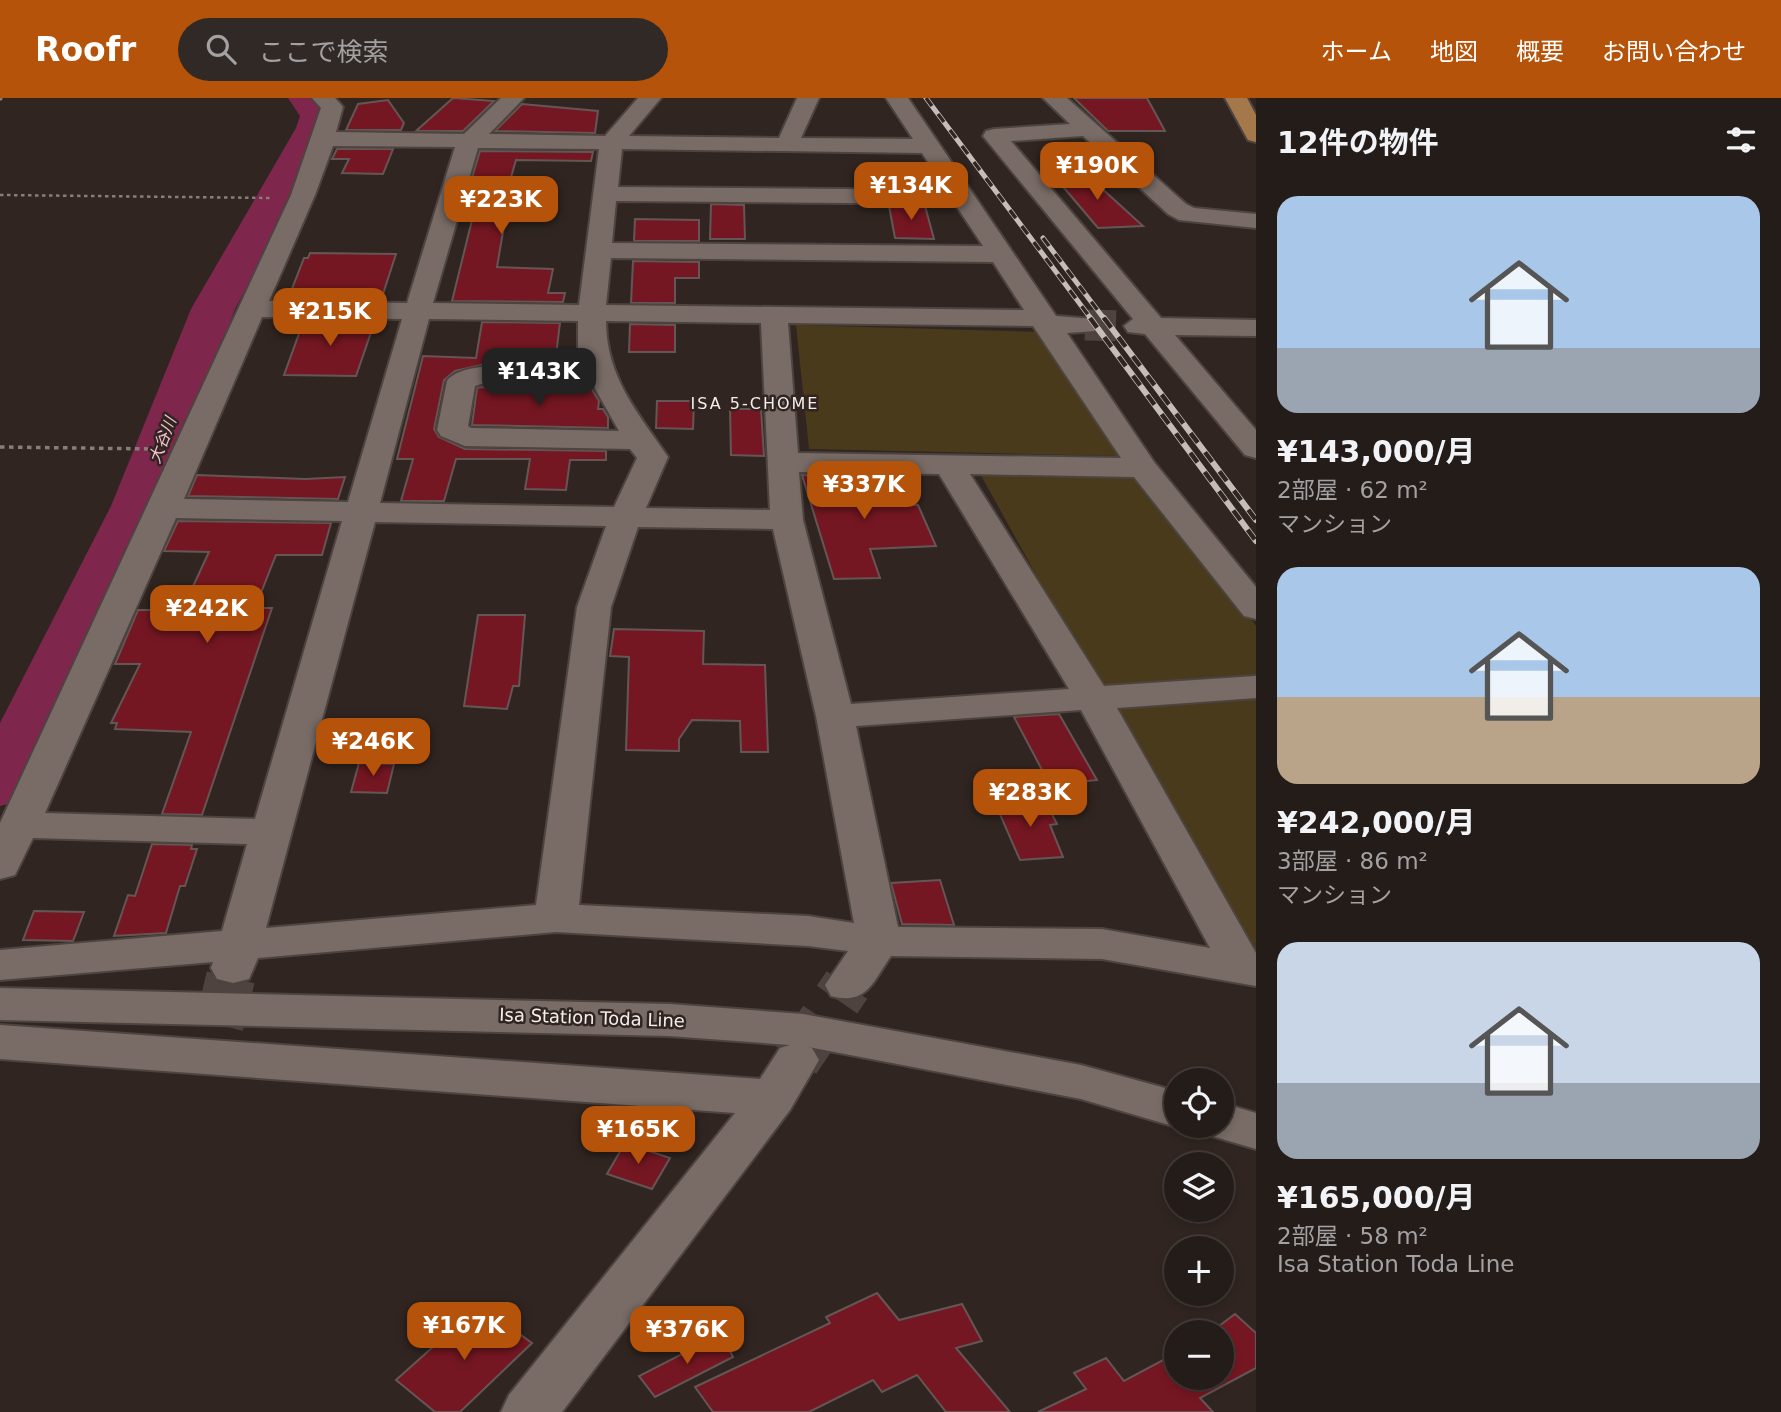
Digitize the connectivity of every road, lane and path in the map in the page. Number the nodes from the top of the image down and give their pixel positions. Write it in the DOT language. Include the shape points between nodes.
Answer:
graph roads {
  1 [pos="323,98"];
  2 [pos="513,98"];
  3 [pos="650,98"];
  4 [pos="808,98"];
  5 [pos="897,98"];
  6 [pos="1054,98"];
  7 [pos="1236,98"];
  8 [pos="1090,129"];
  9 [pos="1256,135"];
  10 [pos="325,139"];
  11 [pos="468,142"];
  12 [pos="611,143"];
  13 [pos="786,145"];
  14 [pos="927,146"];
  15 [pos="605,194"];
  16 [pos="0,195"];
  17 [pos="963,197"];
  18 [pos="300,198"];
  19 [pos="1256,222"];
  20 [pos="598,250"];
  21 [pos="998,254"];
  22 [pos="252,309"];
  23 [pos="418,310"];
  24 [pos="592,312"];
  25 [pos="774,314"];
  26 [pos="1044,321"];
  27 [pos="1085,325"];
  28 [pos="1141,326"];
  29 [pos="1256,328"];
  30 [pos="602,376"];
  31 [pos="639,440"];
  32 [pos="0,447"];
  33 [pos="192,449"];
  34 [pos="1256,449"];
  35 [pos="784,462"];
  36 [pos="949,465"];
  37 [pos="1143,468"];
  38 [pos="163,508"];
  39 [pos="363,512"];
  40 [pos="626,516"];
  41 [pos="788,520"];
  42 [pos="1256,608"];
  43 [pos="1256,687"];
  44 [pos="1093,698"];
  45 [pos="835,716"];
  46 [pos="19,825"];
  47 [pos="270,832"];
  48 [pos="0,866"];
  49 [pos="556,918"];
  50 [pos="879,941"];
  51 [pos="237,957"];
  52 [pos="0,965"];
  53 [pos="1249,969"];
  54 [pos="847,985"];
  55 [pos="0,1004"];
  56 [pos="0,1042"];
  57 [pos="1164,1106"];
  58 [pos="1234,1125"];
  59 [pos="1256,1131"];
  60 [pos="528,1412"];
  1 -- 10 [label="street" via="332,107"];
  2 -- 11 [label="street"];
  3 -- 12 [label="street"];
  4 -- 13 [label="street"];
  5 -- 14 [label="street"];
  6 -- 8 [label="street"];
  7 -- 9 [label="main road"];
  8 -- 19 [label="street" via="1177,209 1188,215"];
  8 -- 28 [label="street" via="994,136"];
  10 -- 11 [label="street"];
  10 -- 18 [label="street"];
  11 -- 12 [label="street"];
  11 -- 23 [label="street"];
  12 -- 13 [label="street"];
  12 -- 15 [label="street"];
  13 -- 14 [label="street"];
  14 -- 17 [label="street"];
  15 -- 17 [label="street"];
  15 -- 20 [label="street"];
  16 -- 18 [label="path"];
  17 -- 21 [label="street"];
  18 -- 22 [label="street"];
  20 -- 21 [label="street"];
  20 -- 24 [label="street"];
  21 -- 26 [label="street"];
  22 -- 23 [label="street"];
  22 -- 33 [label="street"];
  23 -- 24 [label="street"];
  23 -- 39 [label="street"];
  24 -- 25 [label="street"];
  24 -- 30 [label="street" via="592,347"];
  25 -- 26 [label="street"];
  25 -- 35 [label="street"];
  26 -- 27 [label="street"];
  26 -- 37 [label="street"];
  28 -- 29 [label="street"];
  28 -- 34 [label="street"];
  30 -- 31 [label="street"];
  30 -- 31 [label="street" via="478,375 461,381 452,430 465,437"];
  31 -- 40 [label="street" via="653,457"];
  32 -- 33 [label="path"];
  33 -- 38 [label="street"];
  35 -- 36 [label="street"];
  35 -- 41 [label="street"];
  36 -- 37 [label="street"];
  36 -- 44 [label="street"];
  37 -- 42 [label="street"];
  38 -- 39 [label="street"];
  38 -- 46 [label="street"];
  39 -- 40 [label="street"];
  39 -- 47 [label="street"];
  40 -- 41 [label="street"];
  40 -- 49 [label="street" via="594,607"];
  41 -- 45 [label="street"];
  43 -- 44 [label="street"];
  44 -- 45 [label="street"];
  44 -- 53 [label="street"];
  45 -- 50 [label="street"];
  46 -- 47 [label="street"];
  46 -- 48 [label="street"];
  47 -- 51 [label="street"];
  49 -- 50 [label="street" via="808,931"];
  49 -- 51 [label="street"];
  50 -- 53 [label="street" via="1102,944"];
  50 -- 54 [label="street"];
  51 -- 52 [label="street"];
  55 -- 57 [label="street, Isa Station Toda Line" via="669,1020 803,1030 1068,1080"];
  56 -- 60 [label="street" via="213,1040 785,1079"];
  58 -- 59 [label="street"];
}
